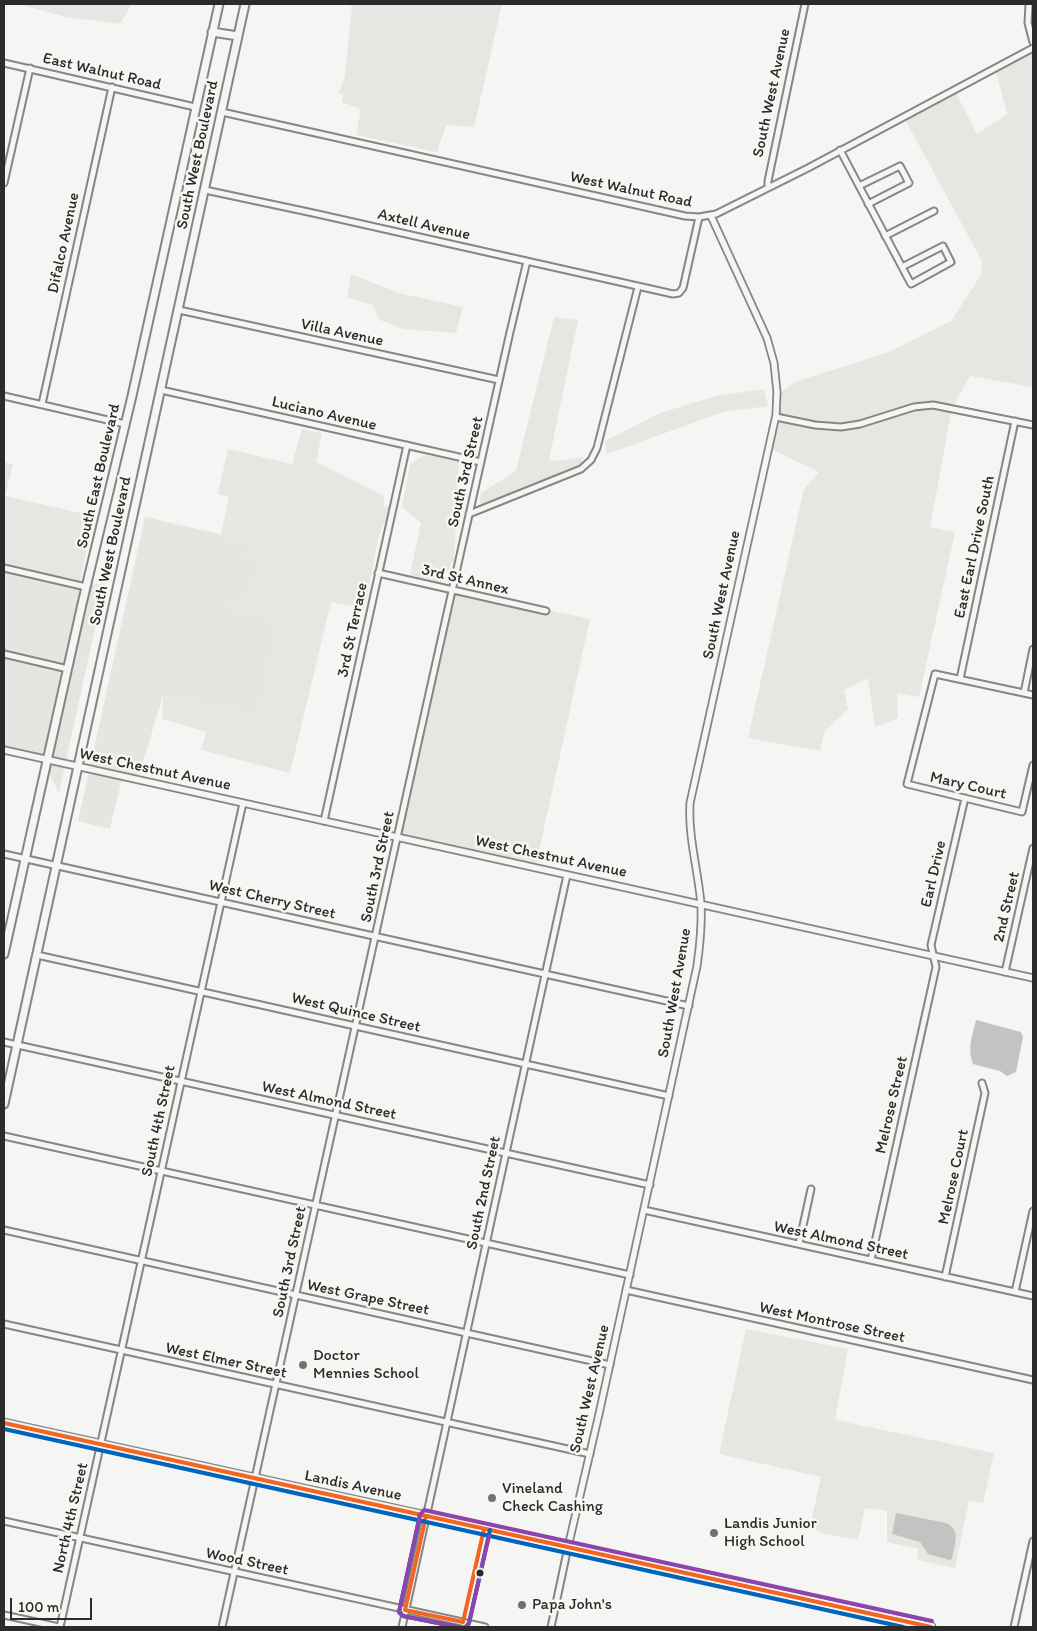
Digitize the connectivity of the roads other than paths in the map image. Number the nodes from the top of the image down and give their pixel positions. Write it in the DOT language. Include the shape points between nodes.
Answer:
graph roads {
  1 [pos="219,4"];
  2 [pos="245,4"];
  3 [pos="805,4"];
  4 [pos="1030,4"];
  5 [pos="212,32"];
  6 [pos="238,36"];
  7 [pos="1033,42"];
  8 [pos="1033,48"];
  9 [pos="4,63"];
  10 [pos="30,68"];
  11 [pos="112,87"];
  12 [pos="195,107"];
  13 [pos="222,112"];
  14 [pos="840,150"];
  15 [pos="4,183"];
  16 [pos="859,186"];
  17 [pos="768,188"];
  18 [pos="205,190"];
  19 [pos="868,204"];
  20 [pos="934,211"];
  21 [pos="711,216"];
  22 [pos="698,218"];
  23 [pos="885,236"];
  24 [pos="528,262"];
  25 [pos="902,267"];
  26 [pos="638,287"];
  27 [pos="179,310"];
  28 [pos="499,380"];
  29 [pos="161,390"];
  30 [pos="4,396"];
  31 [pos="42,404"];
  32 [pos="776,417"];
  33 [pos="1015,421"];
  34 [pos="125,424"];
  35 [pos="1033,425"];
  36 [pos="407,445"];
  37 [pos="481,462"];
  38 [pos="469,514"];
  39 [pos="4,568"];
  40 [pos="378,573"];
  41 [pos="86,587"];
  42 [pos="452,590"];
  43 [pos="546,611"];
  44 [pos="1033,649"];
  45 [pos="4,654"];
  46 [pos="68,669"];
  47 [pos="960,679"];
  48 [pos="1024,693"];
  49 [pos="1033,695"];
  50 [pos="4,750"];
  51 [pos="48,760"];
  52 [pos="1033,765"];
  53 [pos="78,767"];
  54 [pos="965,798"];
  55 [pos="243,803"];
  56 [pos="324,821"];
  57 [pos="397,837"];
  58 [pos="1033,848"];
  59 [pos="4,854"];
  60 [pos="24,859"];
  61 [pos="57,866"];
  62 [pos="567,875"];
  63 [pos="220,901"];
  64 [pos="701,904"];
  65 [pos="375,936"];
  66 [pos="4,950"];
  67 [pos="37,955"];
  68 [pos="934,956"];
  69 [pos="1005,972"];
  70 [pos="546,974"];
  71 [pos="1033,978"];
  72 [pos="200,992"];
  73 [pos="689,1006"];
  74 [pos="355,1026"];
  75 [pos="4,1042"];
  76 [pos="17,1045"];
  77 [pos="526,1064"];
  78 [pos="180,1081"];
  79 [pos="982,1083"];
  80 [pos="669,1096"];
  81 [pos="4,1104"];
  82 [pos="335,1116"];
  83 [pos="4,1136"];
  84 [pos="506,1153"];
  85 [pos="161,1171"];
  86 [pos="650,1185"];
  87 [pos="811,1189"];
  88 [pos="315,1205"];
  89 [pos="644,1210"];
  90 [pos="1033,1211"];
  91 [pos="4,1230"];
  92 [pos="486,1243"];
  93 [pos="799,1244"];
  94 [pos="141,1260"];
  95 [pos="871,1260"];
  96 [pos="630,1275"];
  97 [pos="945,1277"];
  98 [pos="626,1290"];
  99 [pos="1015,1292"];
  100 [pos="296,1295"];
  101 [pos="1033,1296"];
  102 [pos="4,1324"];
  103 [pos="466,1333"];
  104 [pos="121,1350"];
  105 [pos="610,1365"];
  106 [pos="1033,1380"];
  107 [pos="276,1384"];
  108 [pos="447,1422"];
  109 [pos="4,1423"];
  110 [pos="100,1444"];
  111 [pos="590,1454"];
  112 [pos="255,1478"];
  113 [pos="426,1516"];
  114 [pos="4,1521"];
  115 [pos="80,1538"];
  116 [pos="1033,1541"];
  117 [pos="568,1547"];
  118 [pos="234,1572"];
  119 [pos="405,1610"];
  120 [pos="4,1615"];
  121 [pos="59,1627"];
  122 [pos="222,1627"];
  123 [pos="402,1627"];
  124 [pos="485,1627"];
  125 [pos="551,1627"];
  126 [pos="931,1627"];
  127 [pos="1014,1627"];
  1 -- 5 [label="main road, South East Boulevard"];
  2 -- 6 [label="main road, South West Boulevard"];
  3 -- 17 [label="street, South West Avenue"];
  4 -- 7 [label="street" via="1028,23"];
  5 -- 6 [label="main road"];
  5 -- 12 [label="main road, South East Boulevard"];
  6 -- 13 [label="main road, South West Boulevard"];
  8 -- 14 [label="street, West Walnut Road"];
  9 -- 10 [label="street, East Walnut Road"];
  10 -- 11 [label="street, East Walnut Road"];
  10 -- 15 [label="street"];
  11 -- 12 [label="street, East Walnut Road"];
  11 -- 31 [label="street, Difalco Avenue"];
  12 -- 34 [label="main road, South East Boulevard"];
  13 -- 18 [label="main road, South West Boulevard"];
  13 -- 22 [label="street, West Walnut Road"];
  14 -- 16 [label="street"];
  14 -- 17 [label="street, West Walnut Road"];
  16 -- 19 [label="street"];
  16 -- 19 [label="street" via="900,166 909,183"];
  17 -- 21 [label="street, West Walnut Road"];
  18 -- 24 [label="street, Axtell Avenue"];
  18 -- 27 [label="main road, South West Boulevard"];
  19 -- 23 [label="street"];
  20 -- 23 [label="street"];
  21 -- 22 [label="street, West Walnut Road"];
  21 -- 32 [label="street, South West Avenue" via="767,338 774,363"];
  22 -- 26 [label="street, Axtell Avenue" via="684,284 679,293"];
  23 -- 25 [label="street"];
  24 -- 26 [label="street, Axtell Avenue"];
  24 -- 28 [label="street, South 3rd Street"];
  25 -- 25 [label="street" via="911,284 951,262 944,246"];
  26 -- 38 [label="street" via="597,448 591,460 581,469"];
  27 -- 28 [label="street, Villa Avenue"];
  27 -- 29 [label="main road, South West Boulevard"];
  28 -- 37 [label="street, South 3rd Street"];
  29 -- 36 [label="street, Luciano Avenue"];
  29 -- 53 [label="main road, South West Boulevard"];
  30 -- 31 [label="street"];
  31 -- 34 [label="street"];
  32 -- 33 [label="street" via="841,427 933,405"];
  32 -- 64 [label="street, South West Avenue" via="690,803"];
  33 -- 35 [label="street"];
  33 -- 47 [label="street, East Earl Drive South"];
  34 -- 41 [label="main road, South East Boulevard"];
  36 -- 37 [label="street, Luciano Avenue"];
  36 -- 40 [label="street, 3rd St Terrace"];
  37 -- 38 [label="street, South 3rd Street"];
  38 -- 42 [label="street, South 3rd Street"];
  39 -- 41 [label="street"];
  40 -- 42 [label="street, 3rd St Annex"];
  40 -- 56 [label="street, 3rd St Terrace"];
  41 -- 46 [label="main road, South East Boulevard"];
  42 -- 43 [label="street, 3rd St Annex"];
  42 -- 57 [label="street, South 3rd Street"];
  44 -- 48 [label="street"];
  45 -- 46 [label="street"];
  46 -- 51 [label="main road, South East Boulevard"];
  47 -- 48 [label="street"];
  47 -- 54 [label="street, Mary Court" via="934,674 907,784"];
  48 -- 49 [label="street"];
  50 -- 51 [label="street, West Chestnut Avenue"];
  51 -- 53 [label="street, West Chestnut Avenue"];
  51 -- 60 [label="main road, South East Boulevard"];
  52 -- 54 [label="street, Mary Court" via="1022,812"];
  53 -- 55 [label="street, West Chestnut Avenue"];
  53 -- 61 [label="main road, South West Boulevard"];
  54 -- 68 [label="street, Earl Drive" via="931,945"];
  55 -- 56 [label="street, West Chestnut Avenue"];
  55 -- 63 [label="street, South 4th Street"];
  56 -- 57 [label="street, West Chestnut Avenue"];
  57 -- 62 [label="street, West Chestnut Avenue"];
  57 -- 65 [label="street, South 3rd Street"];
  58 -- 69 [label="street, 2nd Street"];
  59 -- 60 [label="street, West Cherry Street"];
  60 -- 61 [label="street, West Cherry Street"];
  60 -- 66 [label="main road, South East Boulevard"];
  61 -- 63 [label="street, West Cherry Street"];
  61 -- 67 [label="main road, South West Boulevard"];
  62 -- 64 [label="street, West Chestnut Avenue"];
  62 -- 70 [label="street, South 2nd Street"];
  63 -- 65 [label="street, West Cherry Street"];
  63 -- 72 [label="street, South 4th Street"];
  64 -- 68 [label="street, West Chestnut Avenue"];
  64 -- 73 [label="street, South West Avenue" via="700,943"];
  65 -- 70 [label="street, West Cherry Street"];
  65 -- 74 [label="street, South 3rd Street"];
  67 -- 72 [label="street, West Quince Street"];
  67 -- 76 [label="main road, South West Boulevard"];
  68 -- 69 [label="street, West Chestnut Avenue"];
  68 -- 95 [label="street, Melrose Street" via="936,967"];
  69 -- 71 [label="street, West Chestnut Avenue"];
  70 -- 73 [label="street, West Cherry Street"];
  70 -- 77 [label="street, South 2nd Street"];
  72 -- 74 [label="street, West Quince Street"];
  72 -- 78 [label="street, South 4th Street"];
  73 -- 80 [label="street, South West Avenue"];
  74 -- 77 [label="street, West Quince Street"];
  74 -- 82 [label="street, South 3rd Street"];
  75 -- 76 [label="street, West Almond Street"];
  76 -- 78 [label="street, West Almond Street"];
  76 -- 81 [label="main road, South West Boulevard"];
  77 -- 80 [label="street, West Quince Street"];
  77 -- 84 [label="street, South 2nd Street"];
  78 -- 82 [label="street, West Almond Street"];
  78 -- 85 [label="street, South 4th Street"];
  79 -- 97 [label="street, Melrose Court" via="985,1093"];
  80 -- 86 [label="street, South West Avenue"];
  82 -- 84 [label="street, West Almond Street"];
  82 -- 88 [label="street, South 3rd Street"];
  83 -- 85 [label="street"];
  84 -- 86 [label="street, West Almond Street"];
  84 -- 92 [label="street, South 2nd Street"];
  85 -- 88 [label="street"];
  85 -- 94 [label="street, South 4th Street"];
  86 -- 89 [label="street, South West Avenue"];
  87 -- 93 [label="street"];
  88 -- 92 [label="street"];
  88 -- 100 [label="street, South 3rd Street"];
  89 -- 93 [label="street, West Almond Street"];
  89 -- 96 [label="street, South West Avenue"];
  90 -- 99 [label="street"];
  91 -- 94 [label="street, West Grape Street"];
  92 -- 96 [label="street"];
  92 -- 103 [label="street, South 2nd Street"];
  93 -- 95 [label="street, West Almond Street"];
  94 -- 100 [label="street, West Grape Street"];
  94 -- 104 [label="street, South 4th Street"];
  95 -- 97 [label="street, West Almond Street"];
  96 -- 98 [label="street, South West Avenue"];
  97 -- 99 [label="street, West Almond Street"];
  98 -- 105 [label="street, South West Avenue"];
  98 -- 106 [label="street, West Montrose Street"];
  99 -- 101 [label="street, West Almond Street"];
  100 -- 103 [label="street, West Grape Street"];
  100 -- 107 [label="street, South 3rd Street"];
  102 -- 104 [label="street, West Elmer Street"];
  103 -- 105 [label="street, West Grape Street"];
  103 -- 108 [label="street, South 2nd Street"];
  104 -- 107 [label="street, West Elmer Street"];
  104 -- 110 [label="street, South 4th Street"];
  105 -- 111 [label="street, South West Avenue"];
  107 -- 108 [label="street, West Elmer Street"];
  107 -- 112 [label="street, South 3rd Street"];
  108 -- 111 [label="street, West Elmer Street"];
  108 -- 113 [label="street, South 2nd Street"];
  109 -- 110 [label="main road, Landis Avenue"];
  110 -- 112 [label="main road, Landis Avenue"];
  110 -- 115 [label="street, North 4th Street"];
  111 -- 117 [label="street, South West Avenue"];
  112 -- 113 [label="main road, Landis Avenue"];
  112 -- 118 [label="street, South 3rd Street"];
  113 -- 117 [label="main road, Landis Avenue"];
  113 -- 119 [label="street, South 2nd Street"];
  114 -- 115 [label="street, Wood Street"];
  115 -- 118 [label="street, Wood Street"];
  115 -- 121 [label="street, North 4th Street"];
  116 -- 127 [label="street"];
  117 -- 125 [label="street"];
  117 -- 126 [label="main road, Landis Avenue"];
  118 -- 119 [label="street, Wood Street"];
  118 -- 122 [label="street, South 3rd Street"];
  119 -- 123 [label="street, South 2nd Street"];
  119 -- 124 [label="street, Wood Street"];
  120 -- 121 [label="street"];
}
